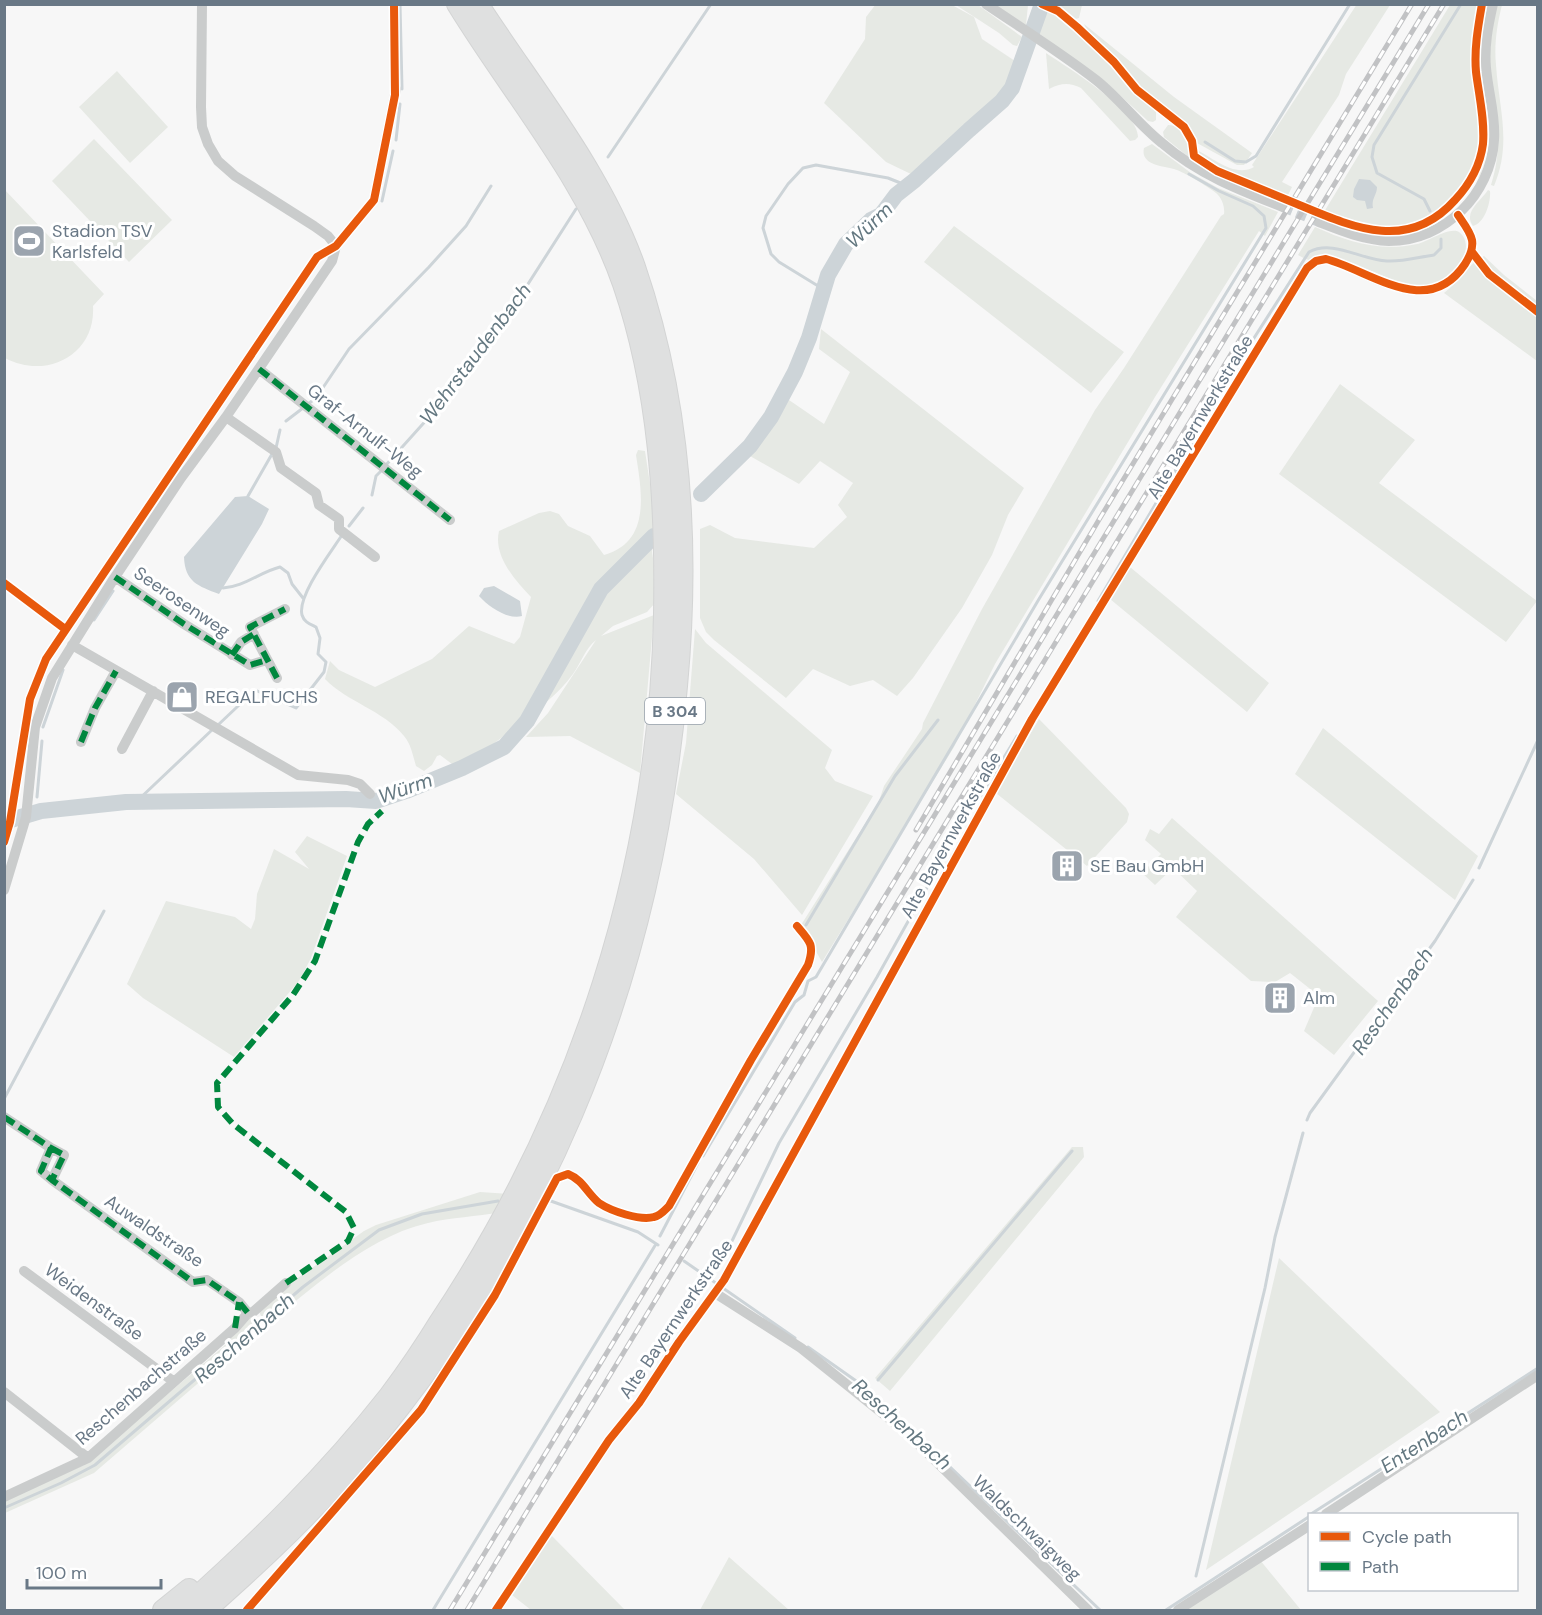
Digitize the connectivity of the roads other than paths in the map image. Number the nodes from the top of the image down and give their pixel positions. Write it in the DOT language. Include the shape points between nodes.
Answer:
graph roads {
  1 [pos="202,4"];
  2 [pos="457,4"];
  3 [pos="478,4"];
  4 [pos="986,4"];
  5 [pos="1493,4"];
  6 [pos="396,89"];
  7 [pos="1283,207"];
  8 [pos="1458,215"];
  9 [pos="1319,222"];
  10 [pos="336,246"];
  11 [pos="259,369"];
  12 [pos="226,417"];
  13 [pos="450,520"];
  14 [pos="375,557"];
  15 [pos="115,577"];
  16 [pos="285,609"];
  17 [pos="254,634"];
  18 [pos="72,645"];
  19 [pos="232,655"];
  20 [pos="267,660"];
  21 [pos="116,670"];
  22 [pos="278,678"];
  23 [pos="153,692"];
  24 [pos="81,742"];
  25 [pos="122,749"];
  26 [pos="370,794"];
  27 [pos="4,890"];
  28 [pos="4,1117"];
  29 [pos="24,1271"];
  30 [pos="286,1283"];
  31 [pos="719,1288"];
  32 [pos="239,1302"];
  33 [pos="248,1313"];
  34 [pos="235,1328"];
  35 [pos="1538,1375"];
  36 [pos="174,1381"];
  37 [pos="4,1392"];
  38 [pos="88,1458"];
  39 [pos="4,1497"];
  40 [pos="1329,1513"];
  41 [pos="288,1523"];
  42 [pos="1308,1526"];
  43 [pos="163,1611"];
  44 [pos="182,1611"];
  45 [pos="206,1611"];
  46 [pos="227,1611"];
  47 [pos="496,1611"];
  48 [pos="1088,1611"];
  49 [pos="1178,1611"];
  1 -- 10 [label="street" via="201,107 208,144 218,161 235,176 314,226"];
  2 -- 41 [label="highway, B 304" via="585,200 617,268 637,333 656,436 664,551 663,658 653,758 636,860 608,969 571,1077 529,1170 476,1267 414,1361"];
  3 -- 41 [label="highway, B 304" via="606,203 630,254 651,316 676,456 684,561 671,755 653,862 624,975 585,1085 544,1178 491,1276 428,1371 367,1448"];
  4 -- 7 [label="street" via="1097,81 1160,142 1189,164 1221,182"];
  5 -- 8 [label="street" via="1485,57 1494,132 1491,160 1479,191"];
  6 -- 10 [label="street" via="374,200"];
  8 -- 9 [label="street" via="1431,232 1392,241 1358,236"];
  8 -- 31 [label="street, Alte Bayernwerkstraße" via="1473,239 1472,252 1454,277 1434,290 1411,291 1326,259 1307,268 1032,719"];
  10 -- 11 [label="street" via="332,261"];
  11 -- 12 [label="street"];
  11 -- 13 [label="street, Graf-Arnulf-Weg"];
  12 -- 14 [label="street" via="274,450 281,468 316,493 319,505 339,519 339,529"];
  12 -- 15 [label="street"];
  15 -- 18 [label="street"];
  15 -- 19 [label="street, Seerosenweg"];
  16 -- 17 [label="street, Seerosenweg" via="250,627"];
  17 -- 19 [label="street, Seerosenweg" via="241,642"];
  17 -- 20 [label="street, Seerosenweg"];
  18 -- 21 [label="street"];
  18 -- 27 [label="street" via="52,678 38,716 27,812"];
  19 -- 20 [label="street, Seerosenweg" via="250,665"];
  20 -- 22 [label="street, Seerosenweg"];
  21 -- 23 [label="street"];
  21 -- 24 [label="street"];
  23 -- 25 [label="street"];
  23 -- 26 [label="street" via="298,775 348,780 360,784"];
  28 -- 32 [label="street, Auwaldstraße" via="51,1148 41,1171 52,1180 193,1282 207,1280"];
  29 -- 36 [label="street, Weidenstraße"];
  30 -- 33 [label="street, Reschenbachstraße"];
  31 -- 47 [label="street, Alte Bayernwerkstraße" via="609,1440"];
  31 -- 48 [label="street, Waldschwaigweg" via="891,1419"];
  32 -- 33 [label="street, Auwaldstraße"];
  32 -- 34 [label="street"];
  33 -- 34 [label="street, Reschenbachstraße"];
  34 -- 36 [label="street, Reschenbachstraße"];
  35 -- 40 [label="street"];
  36 -- 38 [label="street, Reschenbachstraße"];
  37 -- 38 [label="street"];
  38 -- 39 [label="street, Reschenbachstraße"];
  41 -- 43 [label="highway" via="262,1526"];
  41 -- 44 [label="highway, B 304"];
  41 -- 45 [label="highway, B 304"];
  41 -- 46 [label="highway" via="259,1576"];
  42 -- 49 [label="street"];
}
